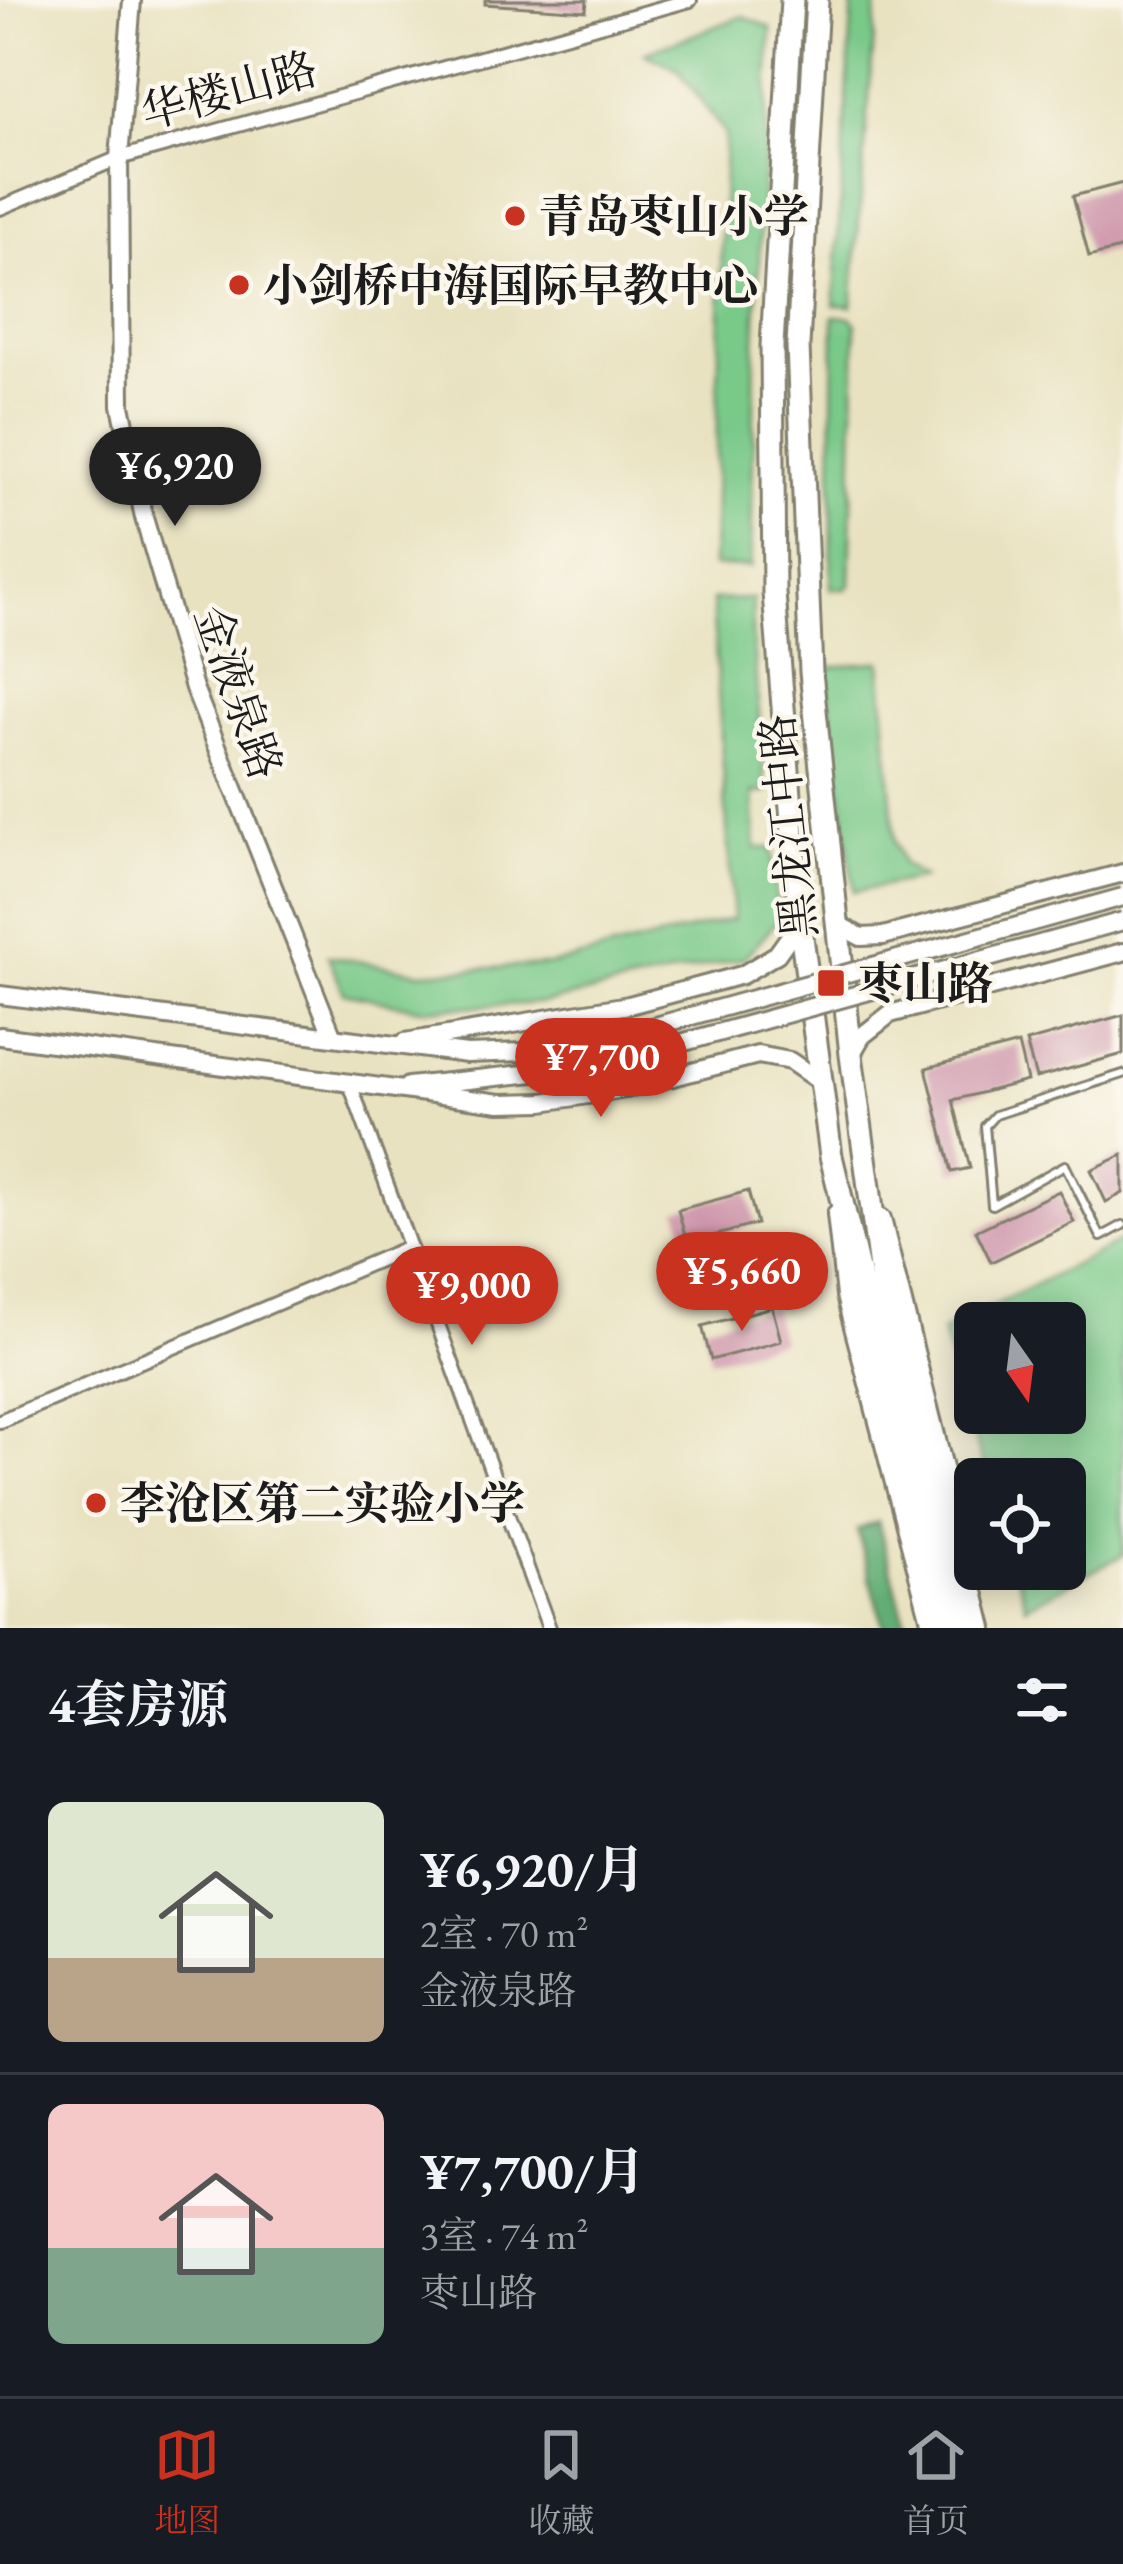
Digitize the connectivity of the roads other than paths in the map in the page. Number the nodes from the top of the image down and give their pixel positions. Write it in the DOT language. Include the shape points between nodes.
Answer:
graph roads {
  1 [pos="132,0"];
  2 [pos="690,0"];
  3 [pos="792,0"];
  4 [pos="817,0"];
  5 [pos="119,158"];
  6 [pos="0,208"];
  7 [pos="1123,873"];
  8 [pos="1123,897"];
  9 [pos="1123,921"];
  10 [pos="800,922"];
  11 [pos="837,924"];
  12 [pos="1123,952"];
  13 [pos="0,995"];
  14 [pos="0,1036"];
  15 [pos="333,1037"];
  16 [pos="394,1045"];
  17 [pos="851,1055"];
  18 [pos="1123,1074"];
  19 [pos="819,1082"];
  20 [pos="350,1084"];
  21 [pos="395,1089"];
  22 [pos="863,1152"];
  23 [pos="831,1156"];
  24 [pos="1123,1225"];
  25 [pos="409,1247"];
  26 [pos="896,1387"];
  27 [pos="0,1421"];
  28 [pos="549,1628"];
  29 [pos="933,1628"];
  30 [pos="949,1628"];
  31 [pos="968,1628"];
  32 [pos="983,1628"];
  1 -- 5 [label="street, 金液泉路"];
  2 -- 5 [label="street, 华楼山路"];
  3 -- 10 [label="highway, 黑龙江中路" via="772,346 773,570"];
  4 -- 11 [label="highway, 黑龙江中路" via="798,346 812,672"];
  5 -- 6 [label="street, 华楼山路"];
  5 -- 15 [label="street, 金液泉路" via="121,405 144,518 194,688"];
  7 -- 11 [label="street" via="883,936 862,937"];
  8 -- 16 [label="street, bridge" via="571,1046 466,1054"];
  9 -- 21 [label="street, bridge" via="640,1054"];
  10 -- 16 [label="street" via="777,954 742,975 629,1005"];
  10 -- 19 [label="highway, 黑龙江中路"];
  11 -- 17 [label="highway, 黑龙江中路"];
  12 -- 17 [label="street" via="890,1014"];
  13 -- 15 [label="street"];
  14 -- 20 [label="street"];
  15 -- 16 [label="street"];
  17 -- 22 [label="highway, 黑龙江中路"];
  18 -- 24 [label="lane" via="994,1115 985,1126 992,1205 1064,1165 1101,1237"];
  19 -- 21 [label="street" via="766,1054 543,1102"];
  19 -- 23 [label="highway, 黑龙江中路"];
  20 -- 21 [label="street"];
  20 -- 25 [label="street"];
  22 -- 26 [label="highway"];
  22 -- 32 [label="main road, 黑龙江中路"];
  23 -- 26 [label="highway"];
  23 -- 29 [label="main road, 黑龙江中路" via="846,1296"];
  25 -- 27 [label="street"];
  25 -- 28 [label="street"];
  26 -- 30 [label="highway"];
  26 -- 31 [label="highway"];
}
